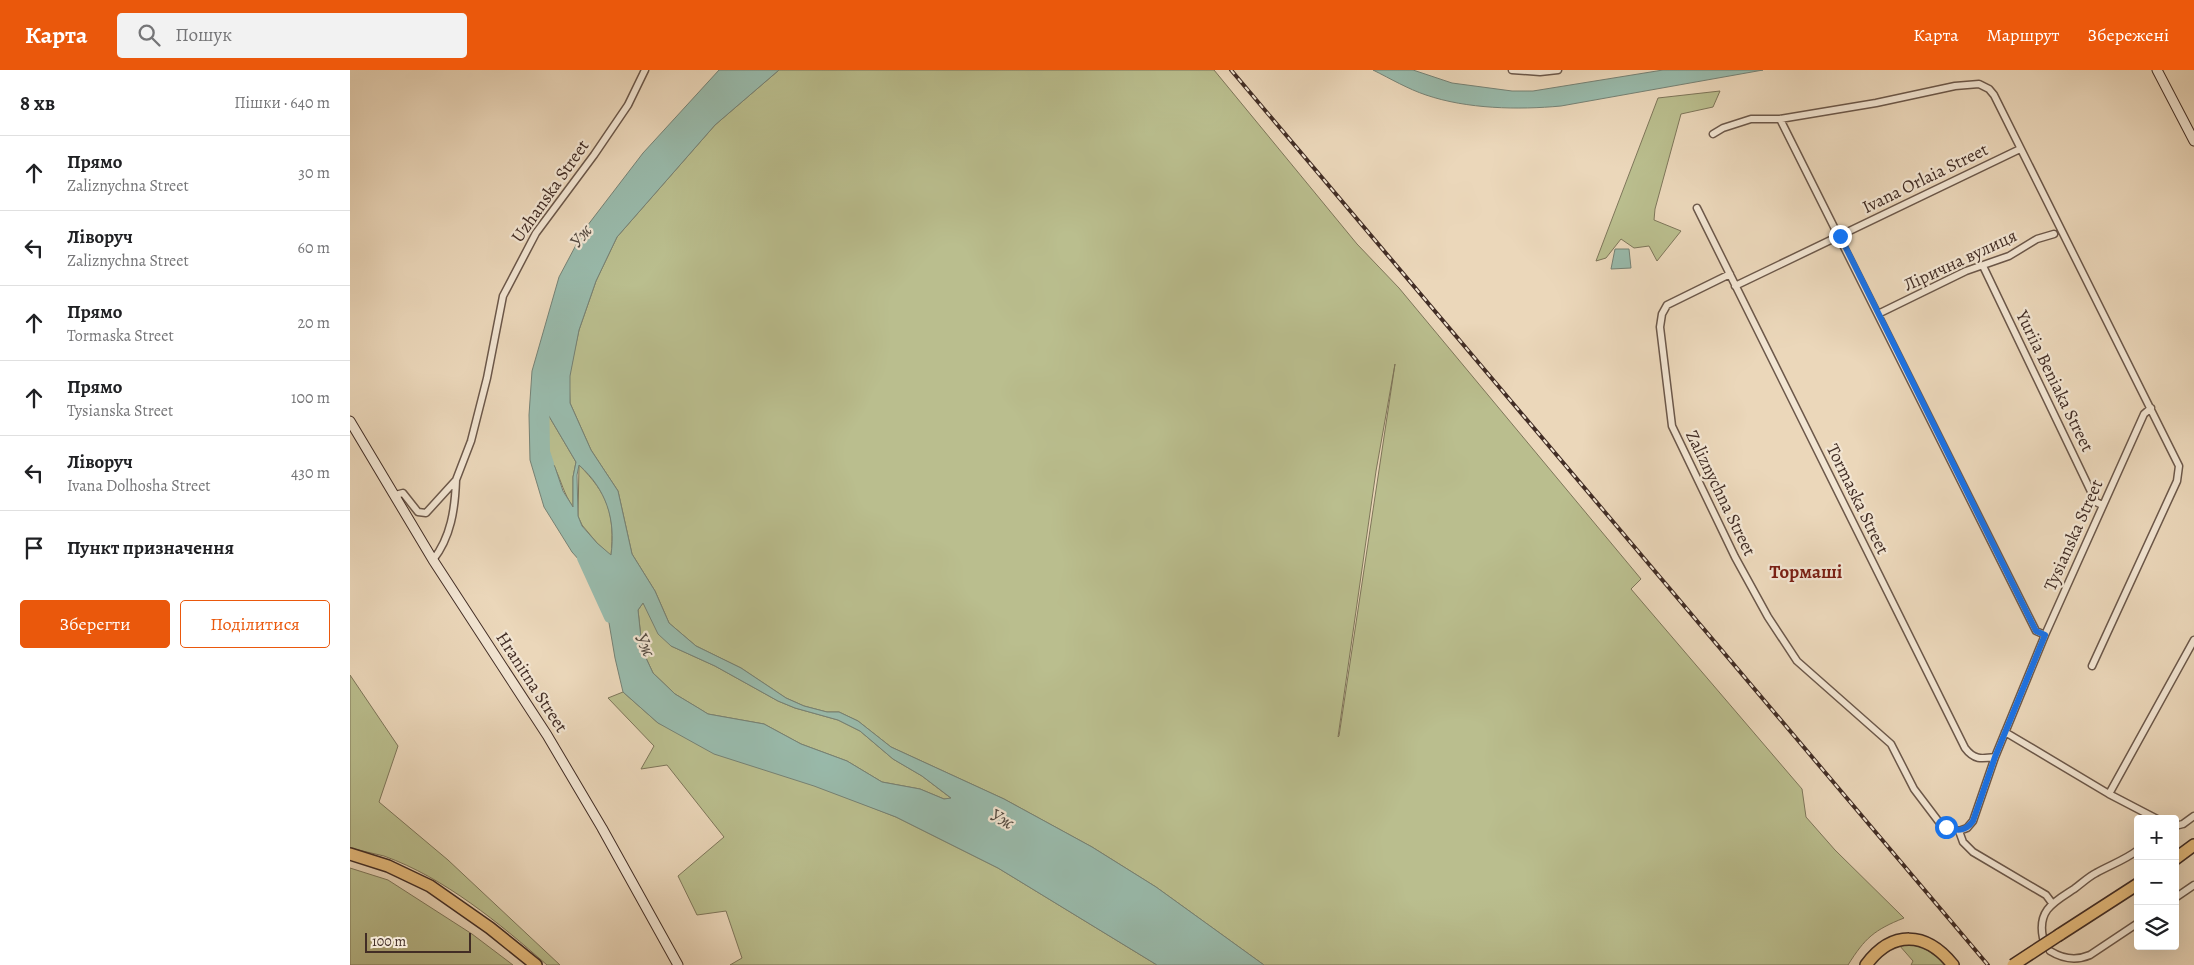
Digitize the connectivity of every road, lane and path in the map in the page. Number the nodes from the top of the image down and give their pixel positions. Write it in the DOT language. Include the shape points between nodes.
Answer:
graph roads {
  1 [pos="645,70"];
  2 [pos="1512,70"];
  3 [pos="1558,70"];
  4 [pos="2157,70"];
  5 [pos="1780,119"];
  6 [pos="1713,134"];
  7 [pos="2194,141"];
  8 [pos="2020,149"];
  9 [pos="1697,208"];
  10 [pos="2054,234"];
  11 [pos="1840,236"];
  12 [pos="1983,266"];
  13 [pos="1730,274"];
  14 [pos="1735,286"];
  15 [pos="1878,314"];
  16 [pos="2151,408"];
  17 [pos="350,421"];
  18 [pos="456,480"];
  19 [pos="395,495"];
  20 [pos="2102,505"];
  21 [pos="433,560"];
  22 [pos="2045,635"];
  23 [pos="2194,640"];
  24 [pos="2092,666"];
  25 [pos="2005,732"];
  26 [pos="1995,757"];
  27 [pos="2109,794"];
  28 [pos="2149,815"];
  29 [pos="2194,816"];
  30 [pos="2179,825"];
  31 [pos="1959,830"];
  32 [pos="2194,846"];
  33 [pos="2134,853"];
  34 [pos="350,854"];
  35 [pos="2179,855"];
  36 [pos="2194,885"];
  37 [pos="2134,887"];
  38 [pos="2179,895"];
  39 [pos="2052,903"];
  40 [pos="2134,926"];
  41 [pos="2043,938"];
  42 [pos="2050,951"];
  43 [pos="2073,962"];
  44 [pos="536,965"];
  45 [pos="678,965"];
  46 [pos="1866,965"];
  47 [pos="1953,965"];
  48 [pos="2013,965"];
  1 -- 18 [label="street, Uzhanska Street" via="628,105 536,233 503,296 479,412"];
  2 -- 3 [label="street"];
  4 -- 7 [label="street"];
  5 -- 6 [label="street" via="1751,120"];
  5 -- 8 [label="street" via="1980,84 1994,95"];
  5 -- 11 [label="street"];
  8 -- 11 [label="street, Ivana Orlaia Street"];
  8 -- 16 [label="street"];
  9 -- 13 [label="street, Tormaska Street"];
  10 -- 12 [label="street, Лірична вулиця"];
  11 -- 14 [label="street, Ivana Orlaia Street"];
  11 -- 15 [label="street"];
  12 -- 15 [label="street, Лірична вулиця" via="1978,265"];
  12 -- 20 [label="street, Yuriia Beniaka Street" via="2096,502"];
  13 -- 14 [label="street, Tormaska Street"];
  13 -- 31 [label="street, Zaliznychna Street" via="1667,305 1662,314 1660,327 1670,416 1676,434 1752,587 1791,654 1816,680 1881,734 1933,815 1946,827"];
  14 -- 26 [label="street, Tormaska Street" via="1965,748 1977,759"];
  15 -- 22 [label="street" via="2036,631"];
  16 -- 20 [label="street, Tysianska Street" via="2144,414"];
  16 -- 24 [label="street" via="2178,460 2179,474"];
  17 -- 19 [label="street, Hranitna Street"];
  18 -- 19 [label="street, Uzhanska Street" via="426,513 418,512 403,494"];
  18 -- 21 [label="street, Uzhanska Street" via="453,516"];
  19 -- 21 [label="street, Hranitna Street"];
  20 -- 22 [label="street, Tysianska Street"];
  21 -- 45 [label="street, Hranitna Street" via="546,734"];
  22 -- 25 [label="street, Tysianska Street"];
  23 -- 27 [label="street"];
  25 -- 26 [label="street"];
  25 -- 27 [label="street"];
  26 -- 31 [label="street" via="1973,821 1967,828"];
  27 -- 28 [label="street"];
  29 -- 30 [label="street"];
  31 -- 39 [label="street" via="1963,842 1973,852 2046,895"];
  32 -- 35 [label="highway"];
  33 -- 39 [label="street" via="2095,873"];
  34 -- 44 [label="highway" via="388,866 430,886"];
  36 -- 38 [label="street"];
  37 -- 48 [label="highway, bridge"];
  39 -- 41 [label="street" via="2043,920"];
  40 -- 43 [label="street" via="2090,955"];
  42 -- 43 [label="street"];
  46 -- 47 [label="highway" via="1881,948 1903,940 1932,946"];
}
